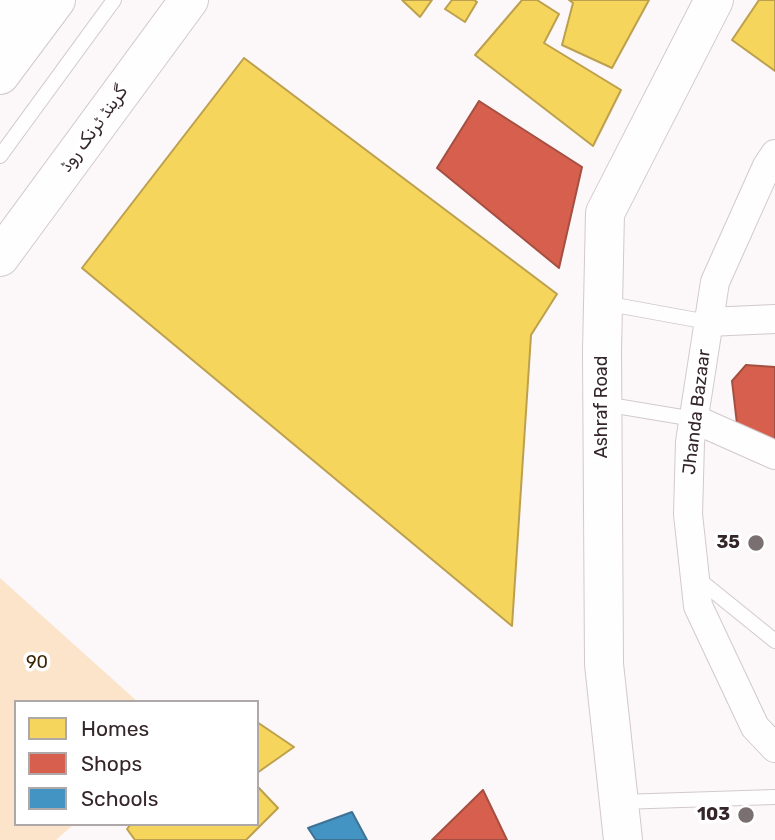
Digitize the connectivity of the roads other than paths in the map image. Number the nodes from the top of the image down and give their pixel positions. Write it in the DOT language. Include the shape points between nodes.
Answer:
graph roads {
  1 [pos="24,0"];
  2 [pos="56,0"];
  3 [pos="114,0"];
  4 [pos="189,0"];
  5 [pos="714,0"];
  6 [pos="0,30"];
  7 [pos="0,75"];
  8 [pos="0,156"];
  9 [pos="772,163"];
  10 [pos="0,257"];
  11 [pos="603,303"];
  12 [pos="775,319"];
  13 [pos="708,322"];
  14 [pos="602,404"];
  15 [pos="694,419"];
  16 [pos="775,455"];
  17 [pos="695,577"];
  18 [pos="775,641"];
  19 [pos="775,748"];
  20 [pos="775,797"];
  21 [pos="619,802"];
  22 [pos="623,840"];
  1 -- 6 [label="main road"];
  2 -- 7 [label="main road"];
  3 -- 8 [label="lane"];
  4 -- 10 [label="main road, گرینڈ ٹرنک روڈ"];
  5 -- 11 [label="main road, Ashraf Road" via="605,214"];
  9 -- 13 [label="street, Jhanda Bazaar" via="715,282"];
  11 -- 13 [label="lane"];
  11 -- 14 [label="main road, Ashraf Road"];
  12 -- 13 [label="street"];
  13 -- 15 [label="street, Jhanda Bazaar"];
  14 -- 15 [label="lane"];
  14 -- 21 [label="main road, Ashraf Road" via="604,664"];
  15 -- 16 [label="street"];
  15 -- 17 [label="street, Jhanda Bazaar" via="688,514"];
  17 -- 18 [label="lane"];
  17 -- 19 [label="street, Jhanda Bazaar" via="698,606 755,727"];
  20 -- 21 [label="lane"];
  21 -- 22 [label="main road, Ashraf Road"];
}
